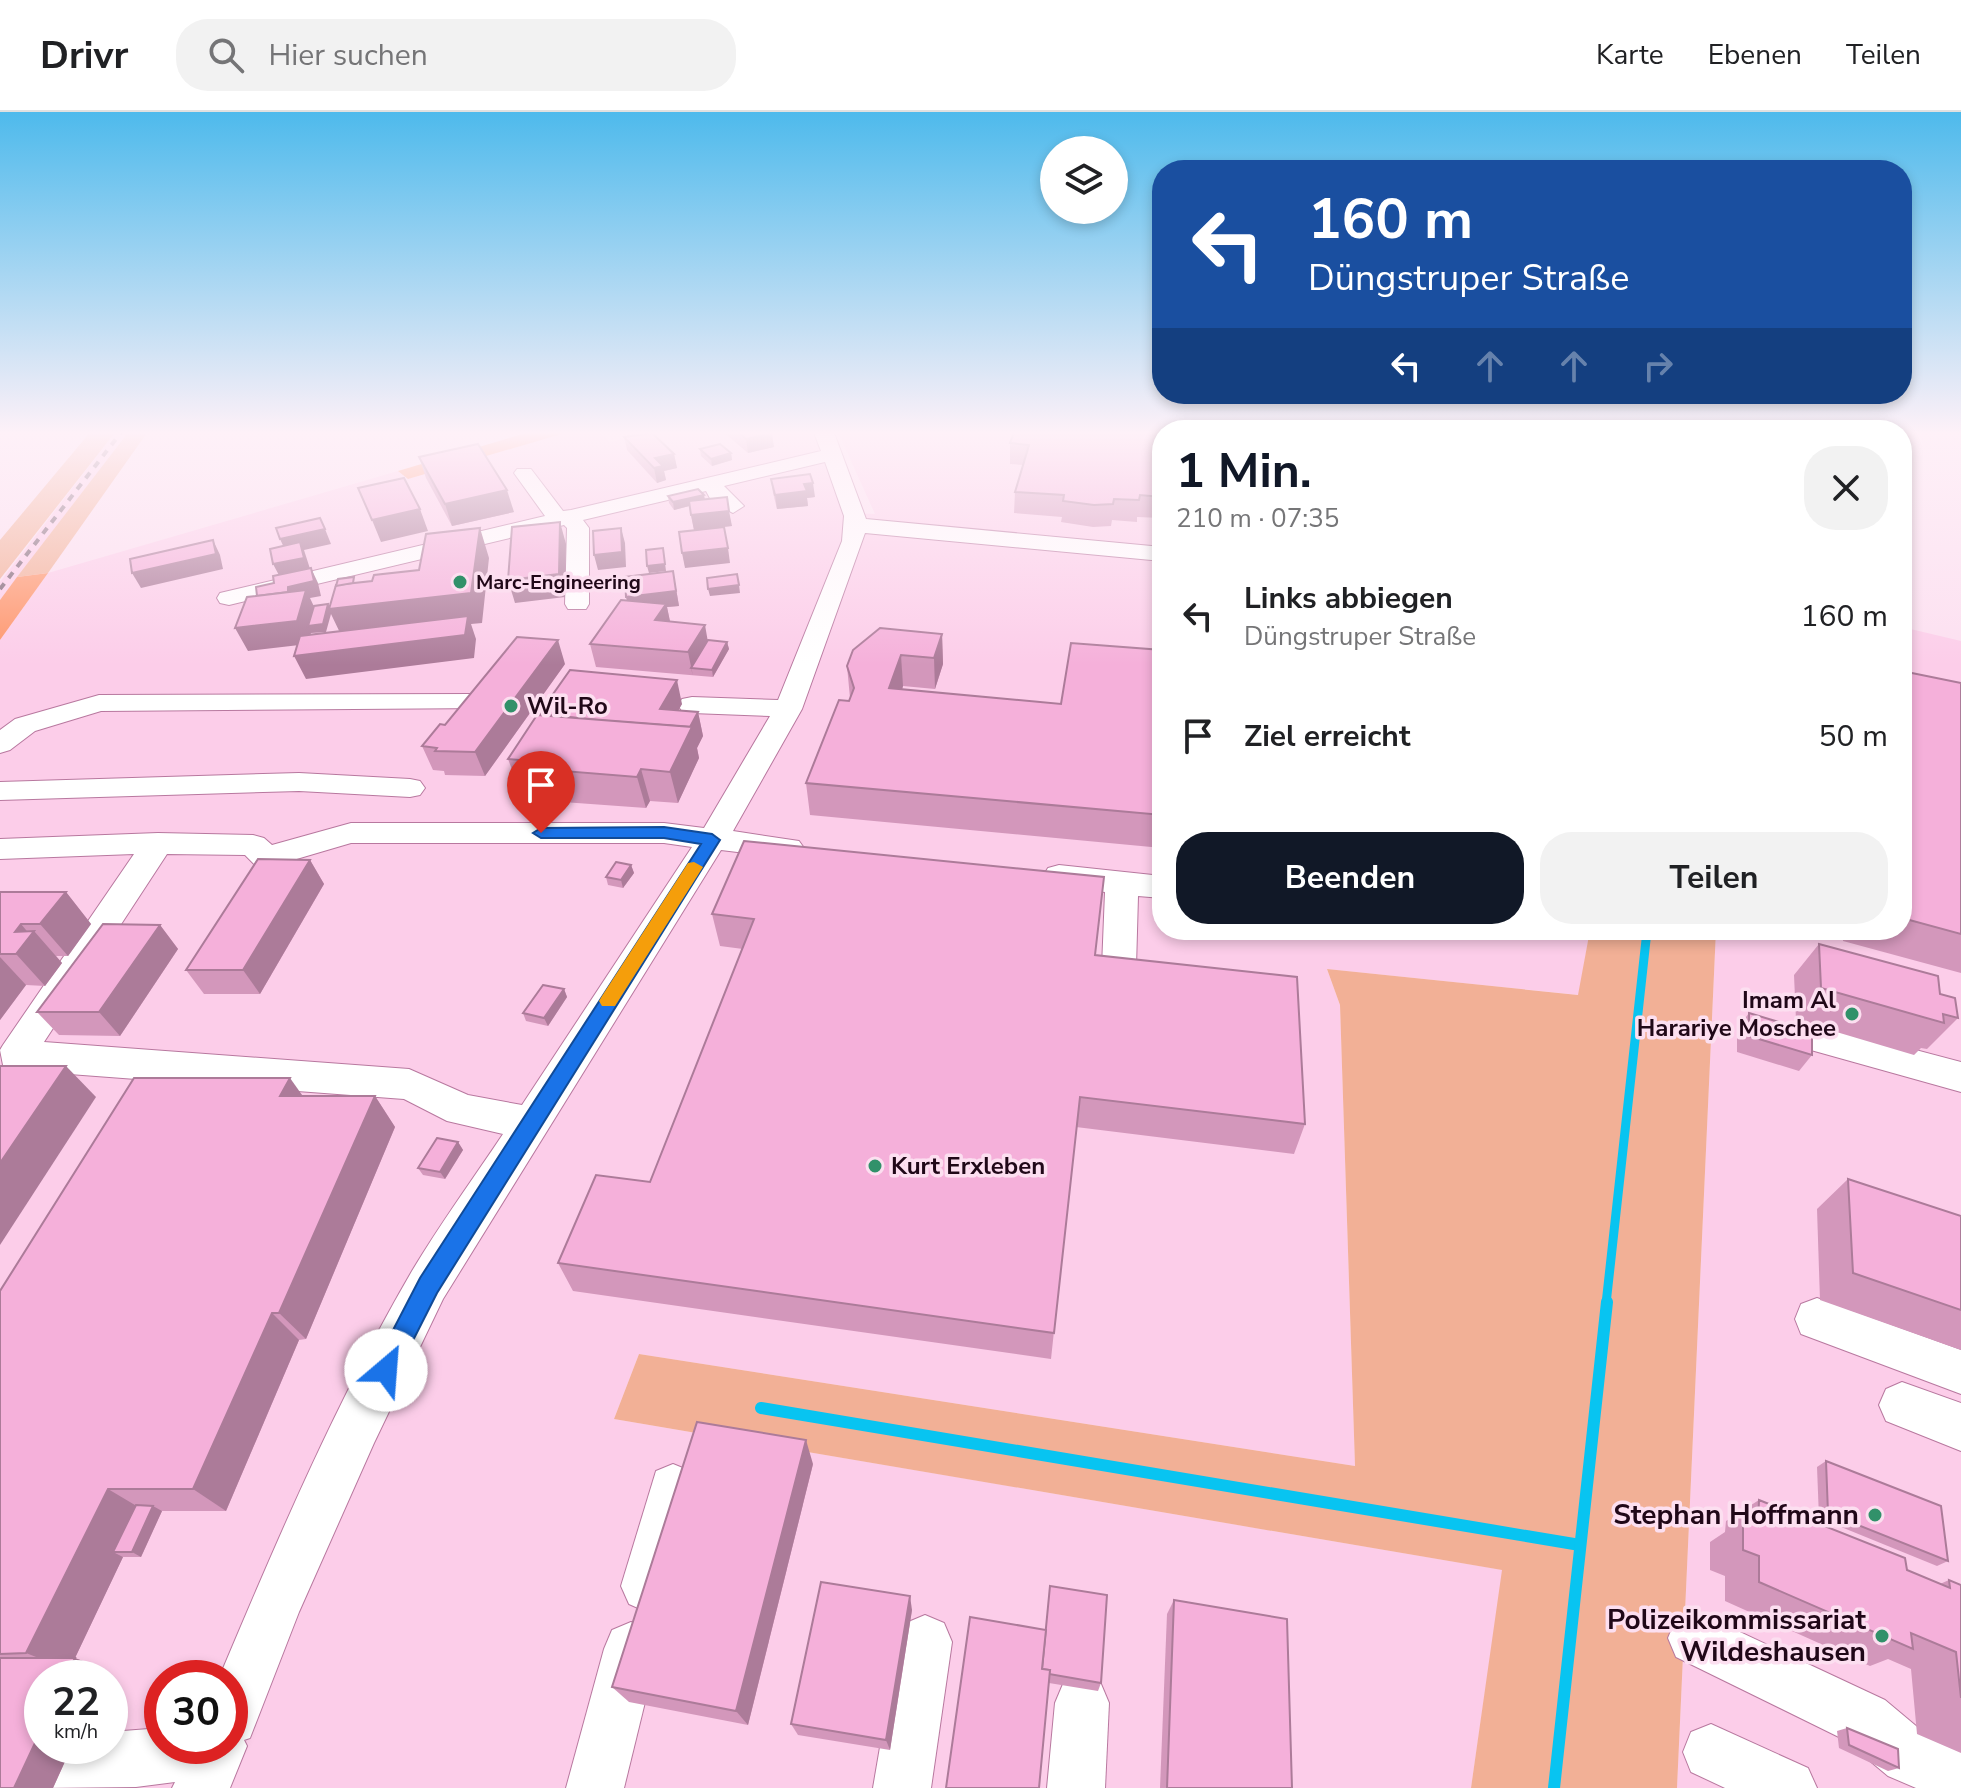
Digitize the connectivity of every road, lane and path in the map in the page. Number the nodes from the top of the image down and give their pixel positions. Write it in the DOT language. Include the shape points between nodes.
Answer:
graph roads {
  1 [pos="555,508"];
  2 [pos="604,508"];
  3 [pos="852,508"];
  4 [pos="564,518"];
  5 [pos="854,525"];
  6 [pos="1152,553"];
  7 [pos="229,598"];
  8 [pos="577,604"];
  9 [pos="495,680"];
  10 [pos="478,702"];
  11 [pos="692,705"];
  12 [pos="788,709"];
  13 [pos="458,727"];
  14 [pos="0,744"];
  15 [pos="429,763"];
  16 [pos="410,788"];
  17 [pos="0,791"];
  18 [pos="388,833"];
  19 [pos="712,840"];
  20 [pos="158,843"];
  21 [pos="0,849"];
  22 [pos="823,851"];
  23 [pos="1028,873"];
  24 [pos="1122,883"];
  25 [pos="1152,886"];
  26 [pos="1119,967"];
  27 [pos="1806,1035"];
  28 [pos="1961,1077"];
  29 [pos="530,1123"];
  30 [pos="1817,1319"];
  31 [pos="1961,1372"];
  32 [pos="1902,1405"];
  33 [pos="1961,1427"];
  34 [pos="673,1488"];
  35 [pos="1695,1638"];
  36 [pos="925,1642"];
  37 [pos="248,1674"];
  38 [pos="1082,1703"];
  39 [pos="1711,1752"];
  40 [pos="144,1758"];
  41 [pos="1961,1779"];
  42 [pos="67,1788"];
  43 [pos="595,1788"];
  44 [pos="902,1788"];
  45 [pos="1076,1788"];
  46 [pos="1788,1788"];
  1 -- 4 [label="street"];
  2 -- 4 [label="street"];
  3 -- 5 [label="street"];
  4 -- 7 [label="street"];
  4 -- 8 [label="street" via="578,528"];
  5 -- 6 [label="street"];
  5 -- 12 [label="street" via="848,555"];
  9 -- 10 [label="street"];
  10 -- 13 [label="street"];
  10 -- 14 [label="street" via="99,703 25,725"];
  11 -- 12 [label="street"];
  12 -- 19 [label="street"];
  15 -- 16 [label="street"];
  16 -- 17 [label="street" via="299,782"];
  16 -- 18 [label="street"];
  18 -- 19 [label="street" via="664,833"];
  18 -- 20 [label="street" via="351,833 266,857 253,845"];
  19 -- 22 [label="street"];
  19 -- 29 [label="street"];
  20 -- 21 [label="street"];
  20 -- 29 [label="street" via="16,1055 409,1084 461,1110"];
  23 -- 24 [label="street"];
  24 -- 25 [label="street"];
  24 -- 26 [label="street"];
  27 -- 28 [label="street"];
  29 -- 37 [label="street" via="428,1285 357,1426"];
  30 -- 31 [label="street"];
  32 -- 33 [label="street"];
  34 -- 43 [label="street"];
  35 -- 41 [label="street" via="1865,1720 1908,1756"];
  36 -- 44 [label="street"];
  38 -- 45 [label="street"];
  39 -- 46 [label="street"];
  40 -- 42 [label="street" via="78,1761"];
}
